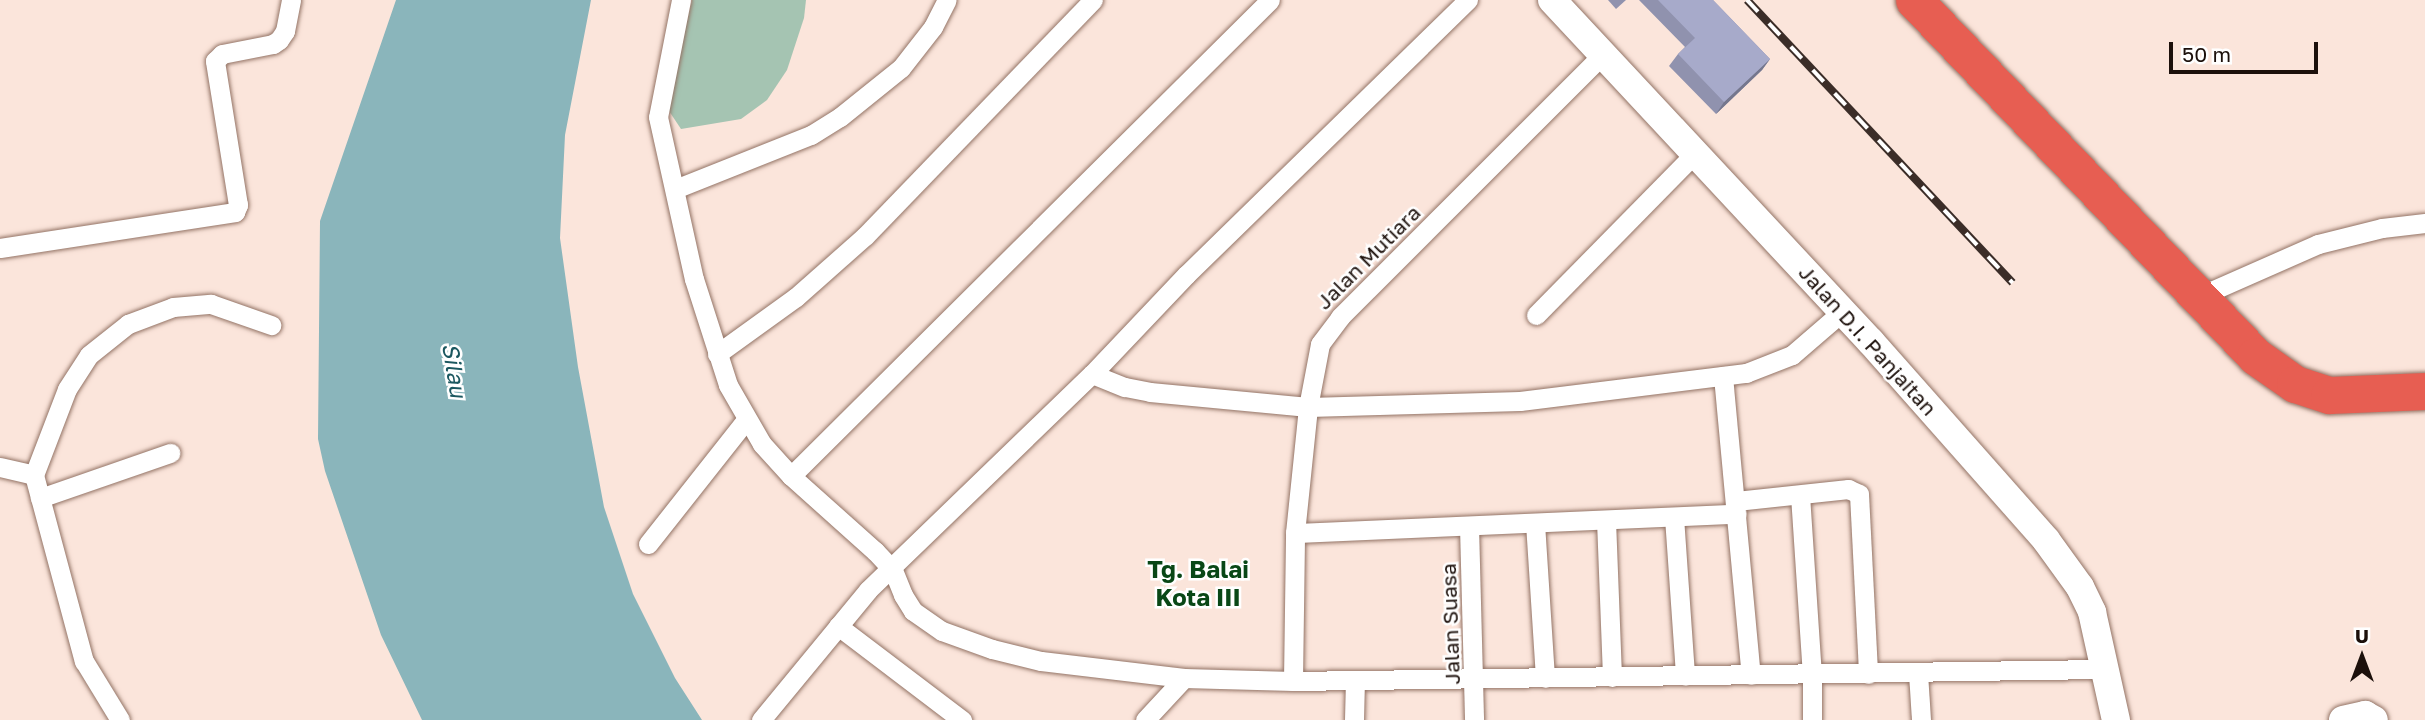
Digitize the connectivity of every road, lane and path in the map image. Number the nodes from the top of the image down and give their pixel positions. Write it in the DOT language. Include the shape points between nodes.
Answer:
graph roads {
  1 [pos="291,0"];
  2 [pos="681,0"];
  3 [pos="947,0"];
  4 [pos="1093,0"];
  5 [pos="1270,0"];
  6 [pos="1468,0"];
  7 [pos="1552,0"];
  8 [pos="1914,0"];
  9 [pos="1602,55"];
  10 [pos="1696,152"];
  11 [pos="675,190"];
  12 [pos="2425,223"];
  13 [pos="0,248"];
  14 [pos="2200,296"];
  15 [pos="1843,312"];
  16 [pos="1536,315"];
  17 [pos="271,325"];
  18 [pos="717,354"];
  19 [pos="1092,374"];
  20 [pos="1723,376"];
  21 [pos="2425,391"];
  22 [pos="1308,407"];
  23 [pos="746,420"];
  24 [pos="170,453"];
  25 [pos="0,467"];
  26 [pos="34,475"];
  27 [pos="792,476"];
  28 [pos="1800,495"];
  29 [pos="40,498"];
  30 [pos="1736,508"];
  31 [pos="1674,517"];
  32 [pos="1606,520"];
  33 [pos="1535,523"];
  34 [pos="1469,526"];
  35 [pos="1295,533"];
  36 [pos="648,544"];
  37 [pos="892,570"];
  38 [pos="838,626"];
  39 [pos="2104,669"];
  40 [pos="1919,673"];
  41 [pos="1868,674"];
  42 [pos="1751,675"];
  43 [pos="1812,675"];
  44 [pos="1685,676"];
  45 [pos="1612,677"];
  46 [pos="1184,678"];
  47 [pos="1475,678"];
  48 [pos="1545,678"];
  49 [pos="1355,680"];
  50 [pos="1293,681"];
  51 [pos="120,720"];
  52 [pos="761,720"];
  53 [pos="962,720"];
  54 [pos="1145,720"];
  55 [pos="1353,720"];
  56 [pos="1474,720"];
  57 [pos="1812,720"];
  58 [pos="1921,720"];
  59 [pos="2116,720"];
  60 [pos="2343,720"];
  61 [pos="2374,720"];
  1 -- 13 [label="street" via="279,40 222,54 215,61 238,205 235,212"];
  2 -- 11 [label="street" via="658,117"];
  3 -- 11 [label="street" via="933,27 901,68 839,117 811,135"];
  4 -- 18 [label="street" via="865,236 796,297"];
  5 -- 27 [label="street"];
  6 -- 19 [label="street" via="1186,275"];
  7 -- 9 [label="main road, Jalan D.I. Panjaitan"];
  8 -- 14 [label="highway"];
  9 -- 10 [label="main road, Jalan D.I. Panjaitan"];
  9 -- 22 [label="street, Jalan Mutiara" via="1327,332 1316,359"];
  10 -- 15 [label="main road, Jalan D.I. Panjaitan"];
  10 -- 16 [label="street"];
  11 -- 18 [label="street" via="694,279"];
  12 -- 14 [label="street" via="2318,244"];
  14 -- 21 [label="highway" via="2255,356 2295,384 2329,395"];
  15 -- 20 [label="street" via="1792,355 1746,373"];
  15 -- 39 [label="main road, Jalan D.I. Panjaitan" via="2053,549 2092,612"];
  17 -- 26 [label="street" via="211,304 173,307 128,324 89,355 67,389"];
  18 -- 23 [label="street"];
  19 -- 22 [label="street" via="1150,392"];
  19 -- 37 [label="street"];
  20 -- 22 [label="street" via="1520,401"];
  20 -- 30 [label="street"];
  22 -- 35 [label="street, Jalan Mutiara"];
  23 -- 27 [label="street"];
  23 -- 36 [label="street"];
  24 -- 29 [label="street"];
  25 -- 26 [label="street"];
  26 -- 29 [label="street"];
  27 -- 37 [label="street"];
  28 -- 30 [label="street"];
  28 -- 41 [label="street" via="1848,489 1859,494"];
  28 -- 43 [label="street"];
  29 -- 51 [label="street" via="84,661"];
  30 -- 31 [label="street"];
  30 -- 42 [label="street"];
  31 -- 32 [label="street"];
  31 -- 44 [label="street"];
  32 -- 33 [label="street"];
  32 -- 45 [label="street"];
  33 -- 34 [label="street"];
  33 -- 48 [label="street"];
  34 -- 35 [label="street"];
  34 -- 47 [label="street, Jalan Suasa"];
  35 -- 50 [label="street, Jalan Mutiara"];
  37 -- 38 [label="street"];
  37 -- 46 [label="street" via="914,611 942,631 1041,661"];
  38 -- 52 [label="street"];
  38 -- 53 [label="street"];
  39 -- 40 [label="street"];
  39 -- 59 [label="main road, Jalan D.I. Panjaitan"];
  40 -- 41 [label="street"];
  40 -- 58 [label="street"];
  41 -- 43 [label="street"];
  42 -- 43 [label="street"];
  42 -- 44 [label="street"];
  43 -- 57 [label="street"];
  44 -- 45 [label="street"];
  45 -- 48 [label="street"];
  46 -- 50 [label="street"];
  46 -- 54 [label="street"];
  47 -- 48 [label="street"];
  47 -- 49 [label="street"];
  47 -- 56 [label="street, Jalan Suasa"];
  49 -- 50 [label="street"];
  49 -- 55 [label="street"];
  60 -- 61 [label="main road" via="2365,715"];
}
